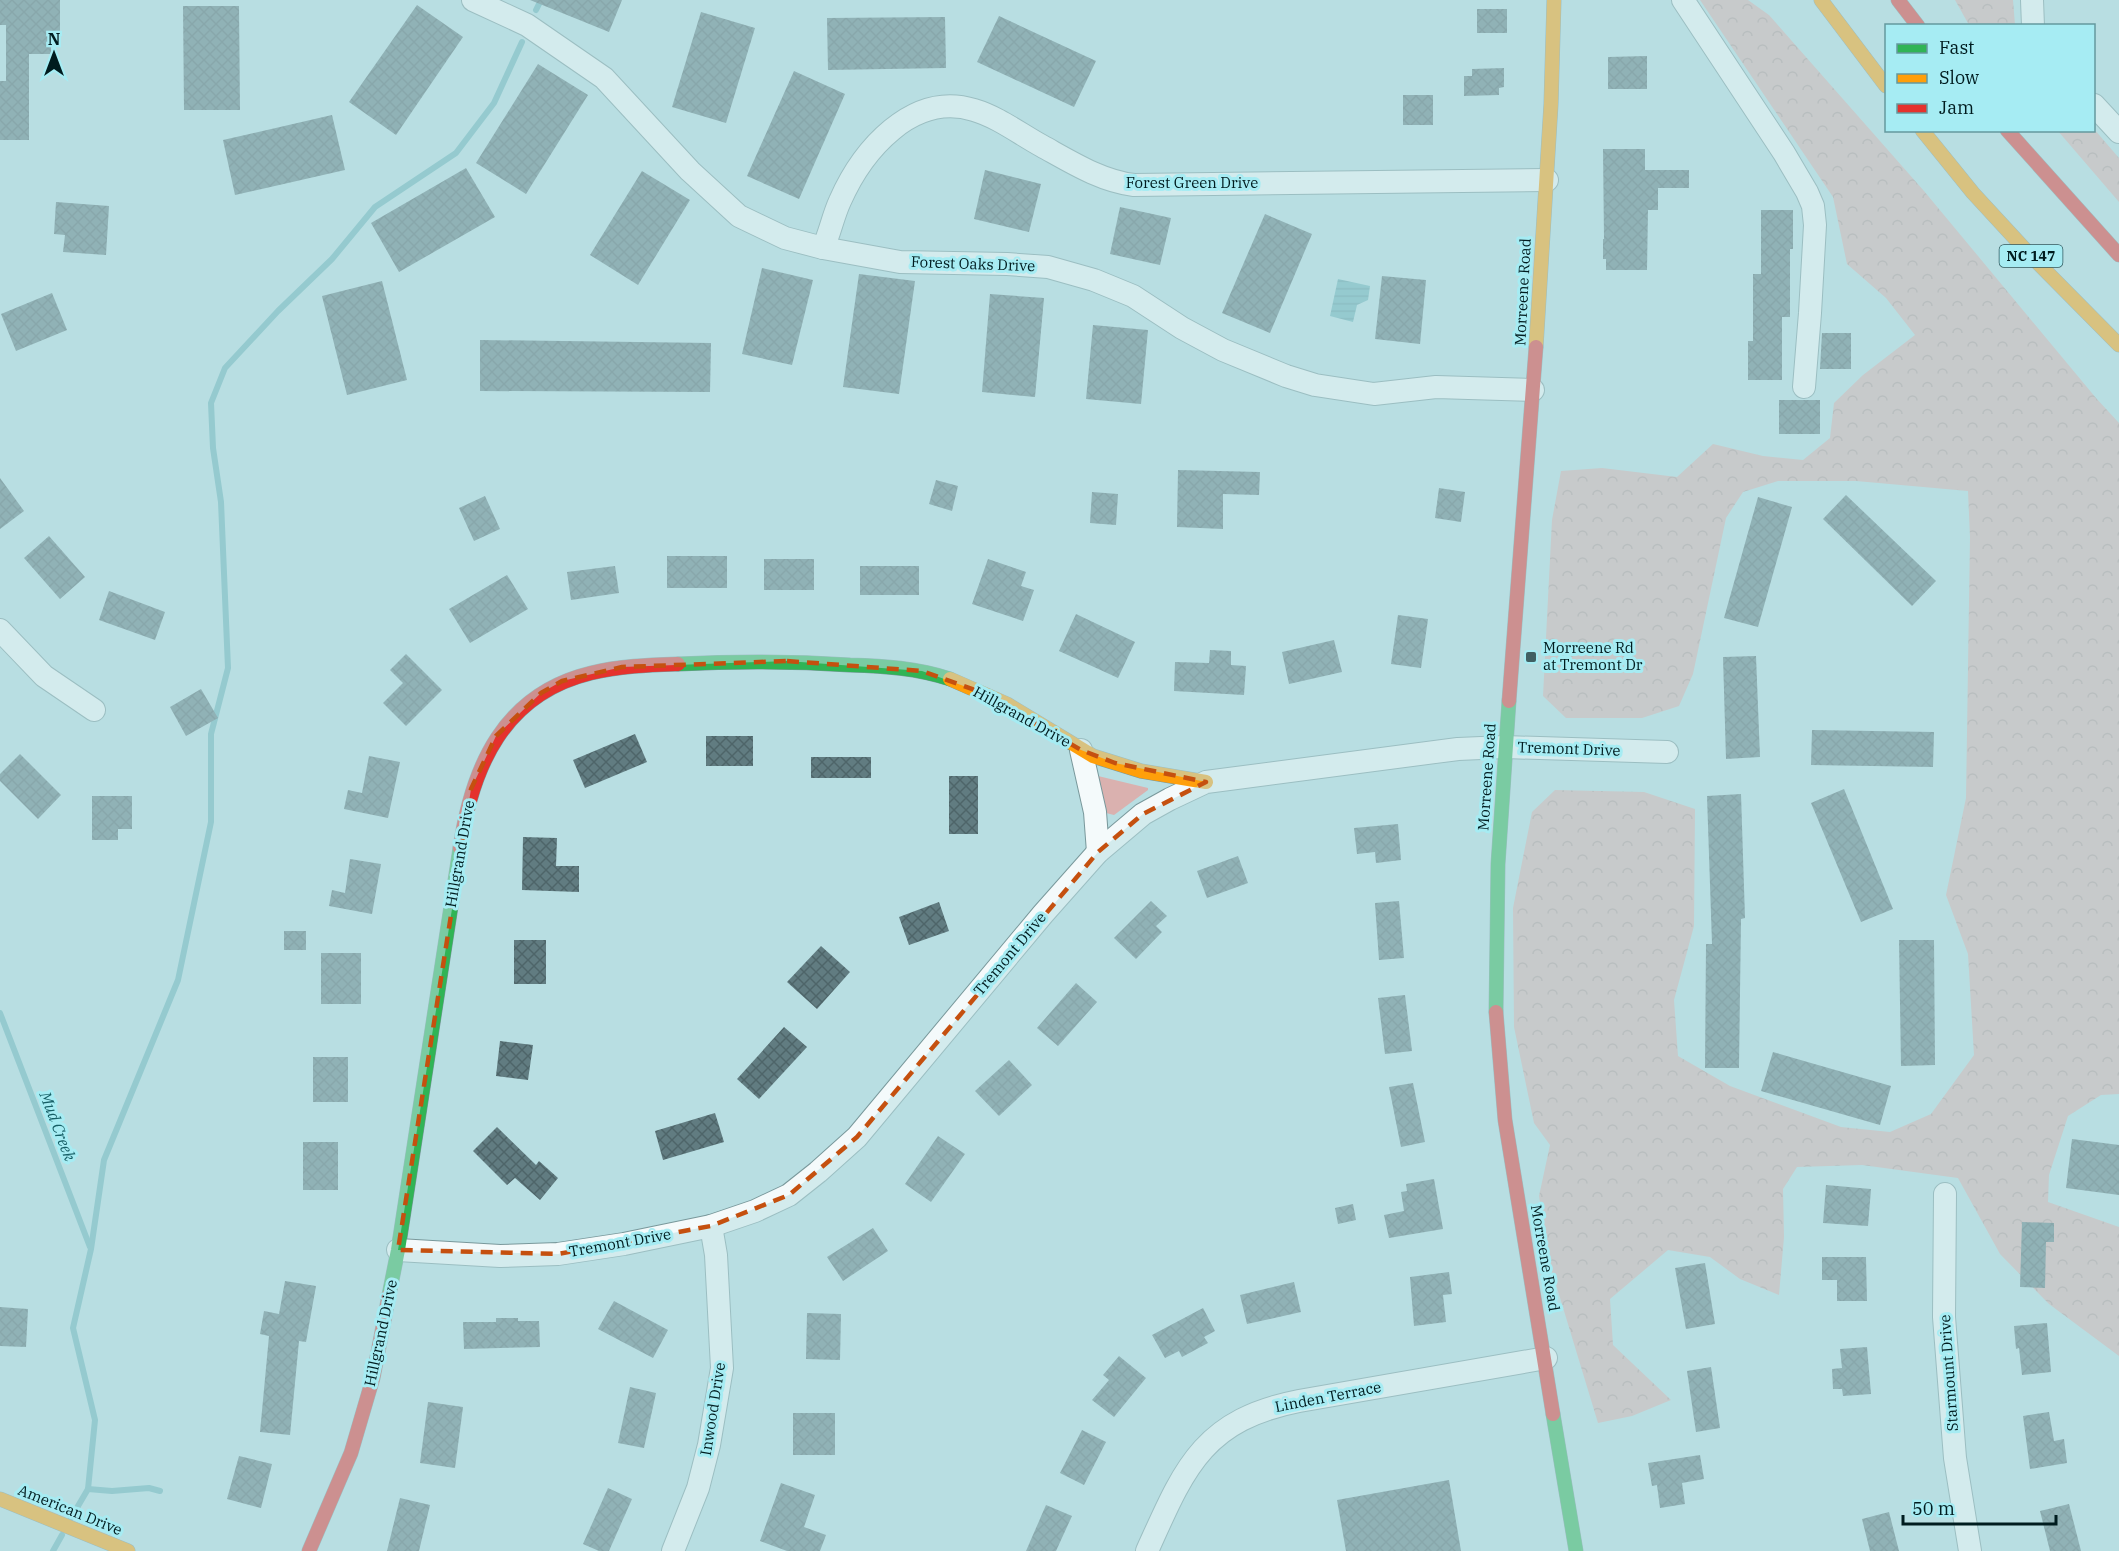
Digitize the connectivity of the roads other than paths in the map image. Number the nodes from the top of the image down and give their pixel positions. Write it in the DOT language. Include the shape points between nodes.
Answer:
graph roads {
  1 [pos="473,0"];
  2 [pos="1554,0"];
  3 [pos="1683,0"];
  4 [pos="1821,0"];
  5 [pos="1898,0"];
  6 [pos="2032,0"];
  7 [pos="1916,24"];
  8 [pos="2033,24"];
  9 [pos="1885,83"];
  10 [pos="2095,106"];
  11 [pos="1924,132"];
  12 [pos="2009,132"];
  13 [pos="2119,132"];
  14 [pos="1547,180"];
  15 [pos="823,248"];
  16 [pos="2119,255"];
  17 [pos="2119,345"];
  18 [pos="1804,387"];
  19 [pos="1533,390"];
  20 [pos="0,630"];
  21 [pos="94,710"];
  22 [pos="1505,747"];
  23 [pos="1081,750"];
  24 [pos="1667,752"];
  25 [pos="1206,782"];
  26 [pos="1098,852"];
  27 [pos="1945,1194"];
  28 [pos="711,1226"];
  29 [pos="398,1250"];
  30 [pos="1545,1358"];
  31 [pos="0,1499"];
  32 [pos="128,1551"];
  33 [pos="309,1551"];
  34 [pos="673,1551"];
  35 [pos="1146,1551"];
  36 [pos="1576,1551"];
  37 [pos="1970,1551"];
  1 -- 15 [label="street, Forest Oaks Drive" via="527,25 604,78 690,171 739,216 785,238"];
  2 -- 14 [label="main road, Morreene Road"];
  3 -- 18 [label="street" via="1784,153 1813,206"];
  4 -- 9 [label="main road"];
  5 -- 7 [label="main road"];
  6 -- 8 [label="street"];
  10 -- 13 [label="street"];
  11 -- 17 [label="main road, NC 147" via="2032,258"];
  12 -- 16 [label="main road"];
  14 -- 15 [label="street, Forest Green Drive" via="1134,185 1078,166 992,117 952,106 920,111 903,120 874,146 848,184"];
  14 -- 19 [label="main road, Morreene Road"];
  15 -- 19 [label="street, Forest Oaks Drive" via="900,262 1048,267 1133,296 1223,350 1315,385 1374,394 1436,387"];
  19 -- 22 [label="main road, Morreene Road"];
  20 -- 21 [label="street" via="44,676"];
  22 -- 24 [label="street, Tremont Drive"];
  22 -- 25 [label="street, Tremont Drive" via="1458,749"];
  22 -- 30 [label="main road, Morreene Road" via="1495,914 1497,1052 1504,1120"];
  23 -- 25 [label="main road, Hillgrand Drive" via="1162,777"];
  23 -- 26 [label="street, Hillgrand Drive" via="1095,812"];
  23 -- 29 [label="main road, Hillgrand Drive" via="986,694 922,671 788,661 622,667 562,681 541,693 496,736 481,764 467,806"];
  25 -- 26 [label="street, Tremont Drive" via="1143,814"];
  26 -- 28 [label="street, Tremont Drive" via="857,1137 789,1195"];
  27 -- 37 [label="street, Starmount Drive" via="1944,1317 1955,1458"];
  28 -- 29 [label="street, Tremont Drive" via="558,1254 500,1256"];
  28 -- 34 [label="street, Inwood Drive" via="722,1368 710,1445"];
  29 -- 33 [label="main road, Hillgrand Drive" via="374,1378 351,1453"];
  30 -- 35 [label="street, Linden Terrace" via="1273,1406 1247,1416 1198,1453 1170,1497"];
  30 -- 36 [label="main road, Morreene Road"];
  31 -- 32 [label="main road, American Drive"];
}
